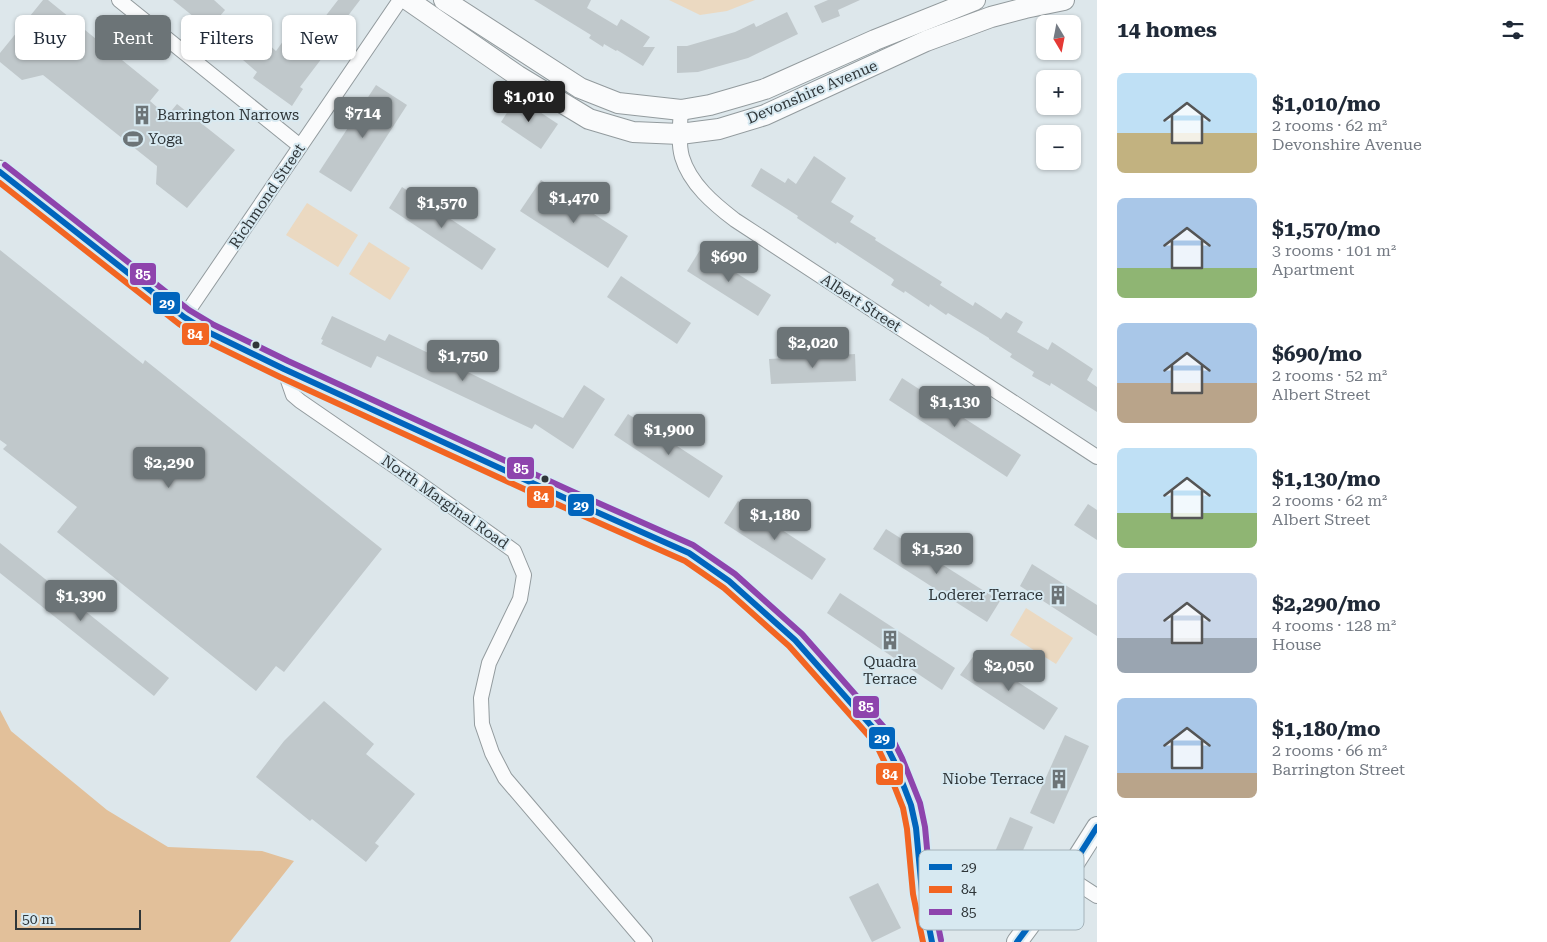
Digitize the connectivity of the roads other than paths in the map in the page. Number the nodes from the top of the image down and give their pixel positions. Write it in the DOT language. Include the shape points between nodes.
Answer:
graph roads {
  1 [pos="120,0"];
  2 [pos="400,0"];
  3 [pos="408,0"];
  4 [pos="444,0"];
  5 [pos="975,0"];
  6 [pos="1064,0"];
  7 [pos="1036,3"];
  8 [pos="1011,6"];
  9 [pos="681,110"];
  10 [pos="680,134"];
  11 [pos="300,146"];
  12 [pos="0,172"];
  13 [pos="184,317"];
  14 [pos="284,370"];
  15 [pos="1097,456"];
  16 [pos="1097,827"];
  17 [pos="1082,850"];
  18 [pos="919,860"];
  19 [pos="1084,888"];
  20 [pos="1097,896"];
  21 [pos="1026,930"];
  22 [pos="645,942"];
  23 [pos="1017,942"];
  1 -- 11 [label="street"];
  2 -- 11 [label="street, Richmond Street"];
  3 -- 10 [label="street, Devonshire Avenue" via="518,76 589,119 633,132"];
  4 -- 9 [label="street, Devonshire Avenue" via="580,88 618,103"];
  5 -- 9 [label="street, Devonshire Avenue" via="764,89"];
  6 -- 7 [label="street, Devonshire Avenue"];
  7 -- 8 [label="street, Devonshire Avenue"];
  8 -- 10 [label="street, Devonshire Avenue" via="765,115 719,129"];
  9 -- 10 [label="street, Albert Street"];
  10 -- 15 [label="street, Albert Street" via="682,157 692,177 713,202 735,220"];
  11 -- 13 [label="street, Richmond Street"];
  12 -- 13 [label="main road"];
  13 -- 14 [label="main road"];
  14 -- 18 [label="main road" via="689,553 729,581 795,640 883,739 911,805"];
  14 -- 22 [label="street, North Marginal Road" via="293,396 514,551 524,575 520,598 489,663 480,698 484,731 505,778"];
  16 -- 17 [label="street"];
  19 -- 20 [label="street"];
  21 -- 23 [label="street"];
}
